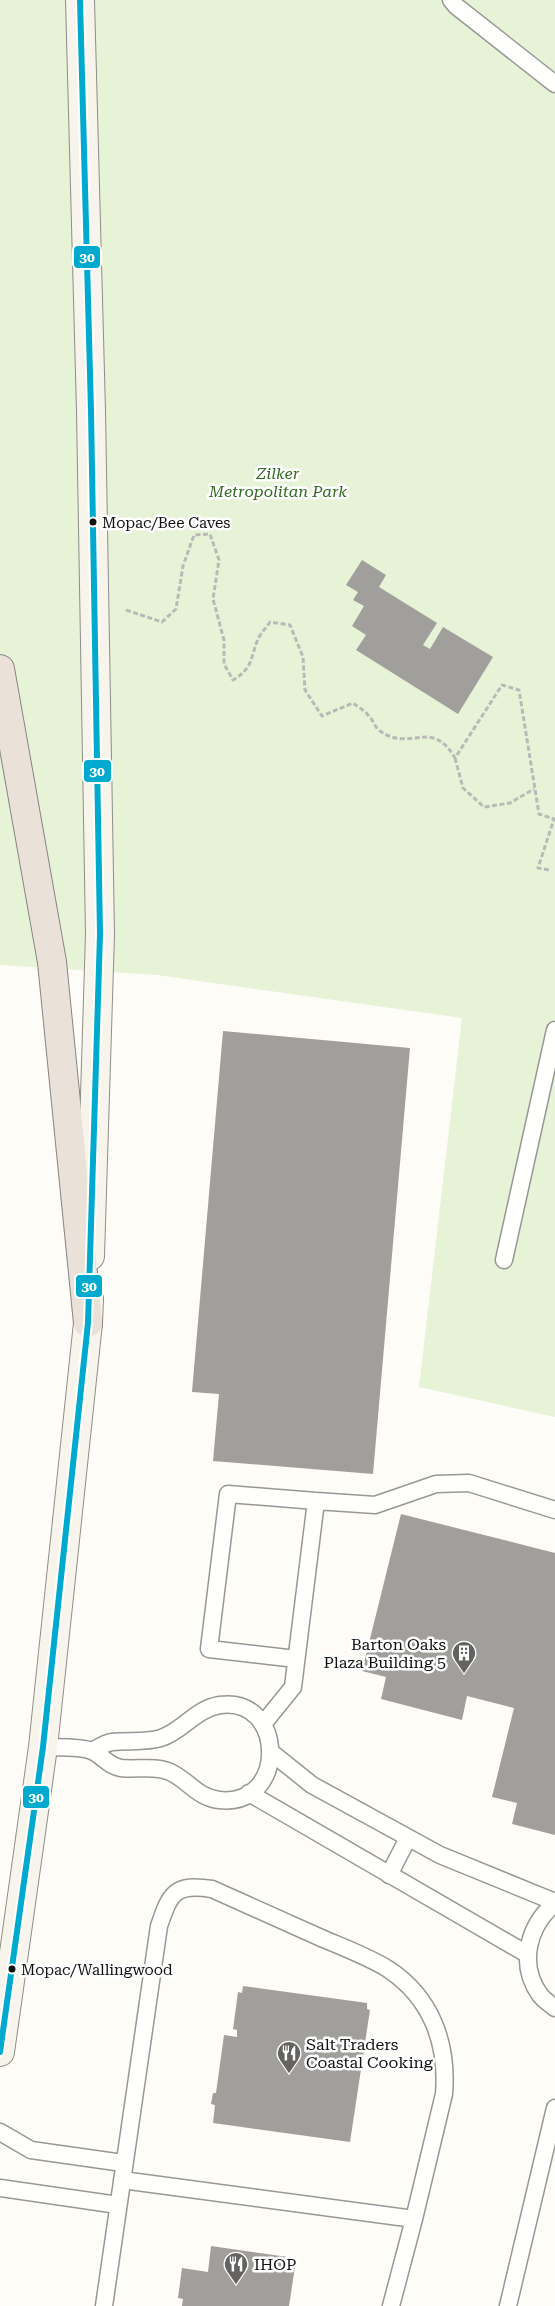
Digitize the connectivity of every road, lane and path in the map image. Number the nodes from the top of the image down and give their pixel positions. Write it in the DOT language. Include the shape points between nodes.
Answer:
graph roads {
  1 [pos="80,0"];
  2 [pos="451,0"];
  3 [pos="555,84"];
  4 [pos="122,609"];
  5 [pos="0,669"];
  6 [pos="455,758"];
  7 [pos="534,789"];
  8 [pos="555,818"];
  9 [pos="549,870"];
  10 [pos="555,1030"];
  11 [pos="504,1260"];
  12 [pos="88,1323"];
  13 [pos="316,1501"];
  14 [pos="555,1510"];
  15 [pos="296,1660"];
  16 [pos="263,1724"];
  17 [pos="43,1747"];
  18 [pos="92,1751"];
  19 [pos="272,1753"];
  20 [pos="250,1794"];
  21 [pos="408,1838"];
  22 [pos="389,1875"];
  23 [pos="555,1902"];
  24 [pos="527,1954"];
  25 [pos="555,2008"];
  26 [pos="0,2052"];
  27 [pos="555,2108"];
  28 [pos="0,2132"];
  29 [pos="124,2163"];
  30 [pos="122,2180"];
  31 [pos="0,2188"];
  32 [pos="118,2205"];
  33 [pos="414,2220"];
  34 [pos="104,2306"];
  35 [pos="391,2306"];
  36 [pos="508,2306"];
  1 -- 12 [label="main road" via="100,934"];
  2 -- 3 [label="lane"];
  4 -- 6 [label="path" via="162,622 176,608 183,566 194,535 210,534 219,560 213,599 224,640 224,664 233,680 245,673 258,638 270,622 290,626 303,657 305,690 322,716 353,703 370,716 379,731 404,740 432,736 448,745"];
  5 -- 12 [label="highway" via="52,962"];
  6 -- 7 [label="path" via="463,788 484,807 510,804"];
  6 -- 7 [label="path" via="502,685 519,690"];
  7 -- 8 [label="path" via="539,814"];
  8 -- 9 [label="path" via="538,868"];
  10 -- 11 [label="lane"];
  12 -- 17 [label="main road"];
  13 -- 14 [label="lane" via="375,1505 436,1484 469,1484"];
  13 -- 15 [label="lane"];
  13 -- 15 [label="lane" via="228,1494 209,1649"];
  15 -- 16 [label="lane" via="293,1687"];
  16 -- 18 [label="lane" via="252,1713 237,1706 222,1705 207,1708 193,1716 170,1735 150,1742 110,1742"];
  16 -- 19 [label="lane" via="270,1738"];
  17 -- 18 [label="lane"];
  17 -- 26 [label="main road"];
  18 -- 20 [label="lane" via="110,1765 121,1768 168,1771 204,1796 219,1800"];
  19 -- 20 [label="lane" via="269,1769"];
  19 -- 21 [label="lane" via="312,1785"];
  20 -- 22 [label="lane"];
  21 -- 22 [label="lane"];
  21 -- 23 [label="lane" via="440,1855"];
  22 -- 24 [label="lane"];
  23 -- 24 [label="lane" via="542,1914"];
  24 -- 25 [label="lane" via="531,1976 541,1995"];
  27 -- 36 [label="lane"];
  28 -- 29 [label="lane" via="31,2150"];
  29 -- 30 [label="lane"];
  29 -- 33 [label="lane" via="159,1926 168,1900 177,1892 186,1888 212,1888 388,1970 406,1984 427,2011 439,2033 444,2053 444,2094"];
  30 -- 32 [label="lane"];
  30 -- 33 [label="lane"];
  31 -- 32 [label="lane"];
  32 -- 34 [label="lane"];
  33 -- 35 [label="lane"];
}
